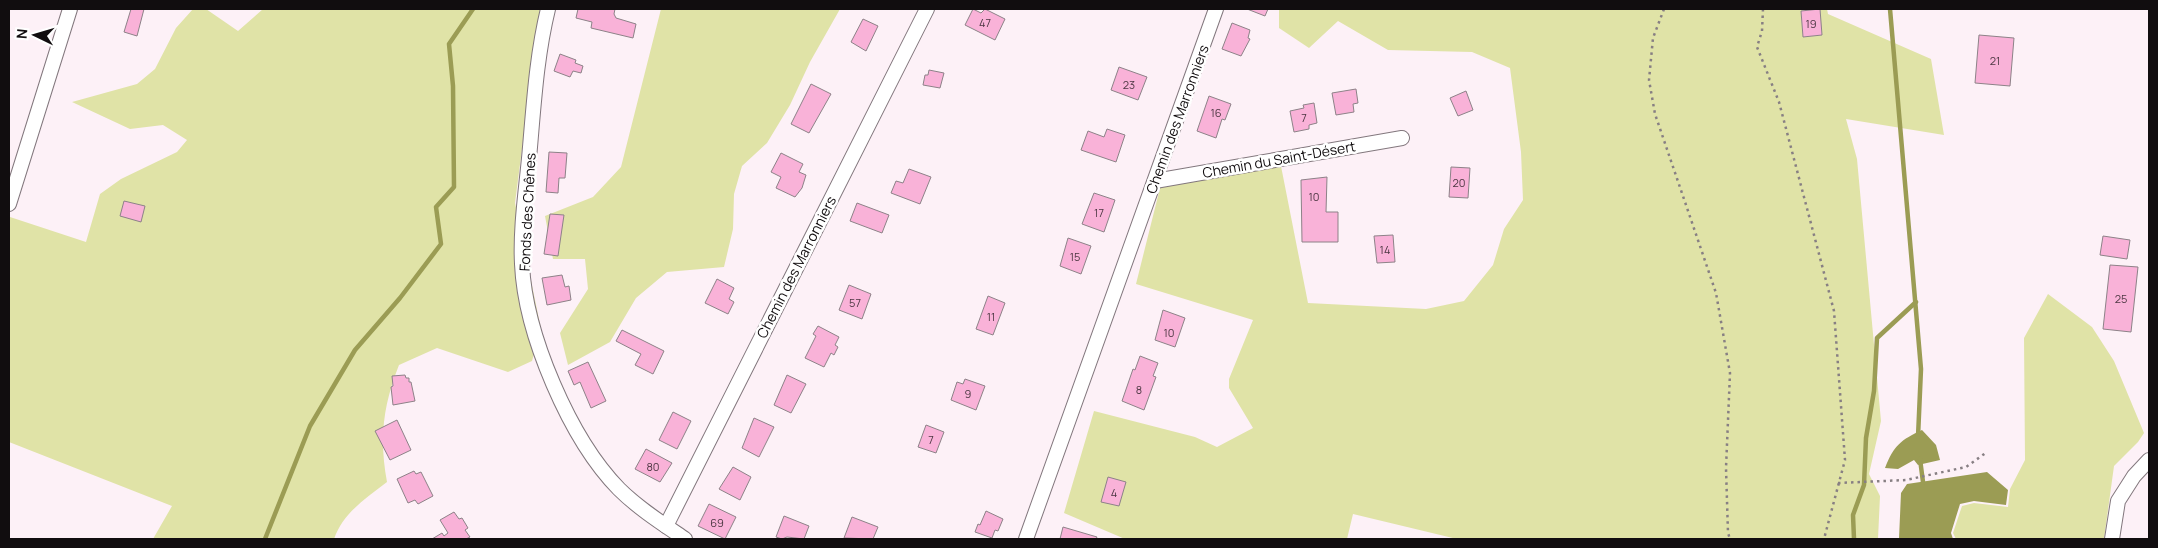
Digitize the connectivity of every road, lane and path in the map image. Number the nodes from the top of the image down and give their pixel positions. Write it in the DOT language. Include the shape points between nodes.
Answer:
graph roads {
  1 [pos="70,9"];
  2 [pos="548,9"];
  3 [pos="927,9"];
  4 [pos="1216,9"];
  5 [pos="1664,9"];
  6 [pos="1762,9"];
  7 [pos="1402,138"];
  8 [pos="1155,180"];
  9 [pos="9,204"];
  10 [pos="1987,452"];
  11 [pos="2149,460"];
  12 [pos="1838,483"];
  13 [pos="666,526"];
  14 [pos="685,539"];
  15 [pos="1026,539"];
  16 [pos="1730,539"];
  17 [pos="1824,539"];
  18 [pos="2112,539"];
  1 -- 9 [label="street"];
  2 -- 13 [label="street, Fonds des Chênes" via="539,45 524,226 522,264 528,305 541,351 583,444 619,490"];
  3 -- 13 [label="street, Chemin des Marronniers"];
  4 -- 8 [label="street, Chemin des Marronniers"];
  5 -- 16 [label="path" via="1653,38 1649,80 1655,114 1716,293 1730,373 1726,468"];
  6 -- 12 [label="path" via="1762,31 1757,47 1779,102 1834,311 1844,460"];
  7 -- 8 [label="street, Chemin du Saint-Désert"];
  8 -- 15 [label="street, Chemin des Marronniers"];
  10 -- 12 [label="path" via="1966,467 1906,480"];
  11 -- 18 [label="street" via="2118,501"];
  12 -- 17 [label="path"];
  13 -- 14 [label="street, Fonds des Chênes"];
}
